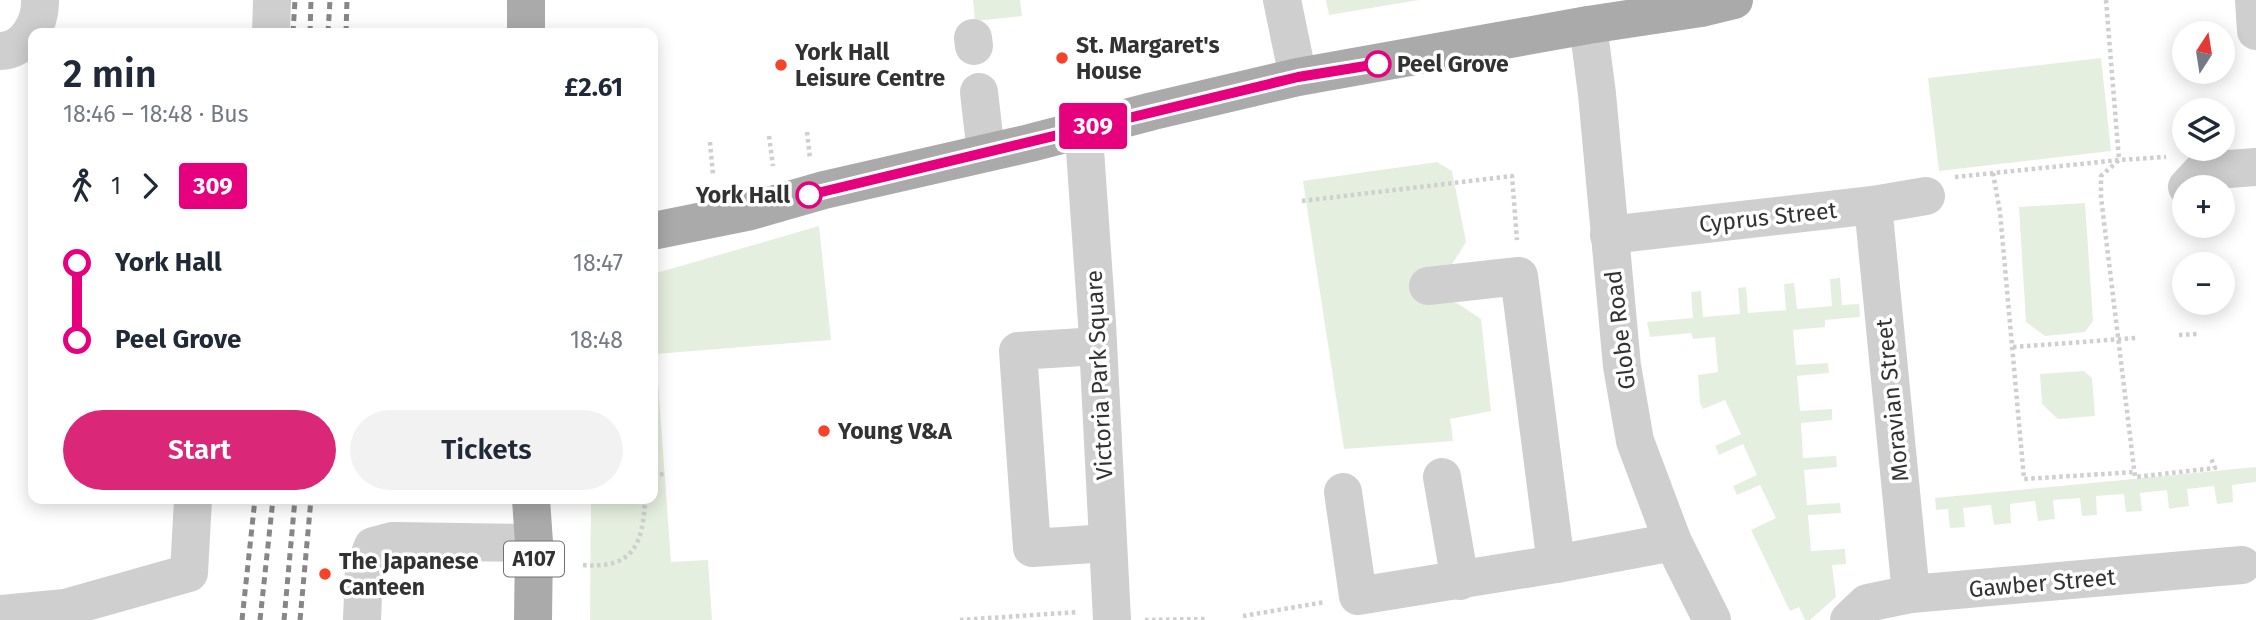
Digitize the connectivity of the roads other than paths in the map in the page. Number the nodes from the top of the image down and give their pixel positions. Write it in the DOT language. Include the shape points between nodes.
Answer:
graph roads {
  1 [pos="272,0"];
  2 [pos="526,0"];
  3 [pos="1282,0"];
  4 [pos="1734,0"];
  5 [pos="2254,0"];
  6 [pos="1588,25"];
  7 [pos="271,28"];
  8 [pos="526,28"];
  9 [pos="2256,31"];
  10 [pos="28,32"];
  11 [pos="0,51"];
  12 [pos="1298,77"];
  13 [pos="979,92"];
  14 [pos="1080,130"];
  15 [pos="986,153"];
  16 [pos="2256,167"];
  17 [pos="2226,175"];
  18 [pos="1926,196"];
  19 [pos="1873,205"];
  20 [pos="658,230"];
  21 [pos="1609,234"];
  22 [pos="1427,286"];
  23 [pos="1098,345"];
  24 [pos="1442,477"];
  25 [pos="1343,492"];
  26 [pos="193,504"];
  27 [pos="531,504"];
  28 [pos="1673,542"];
  29 [pos="1108,543"];
  30 [pos="534,544"];
  31 [pos="1556,564"];
  32 [pos="2242,565"];
  33 [pos="1460,581"];
  34 [pos="1911,594"];
  35 [pos="0,614"];
  36 [pos="1122,616"];
  37 [pos="362,620"];
  38 [pos="533,620"];
  39 [pos="1712,620"];
  40 [pos="1849,620"];
  1 -- 7 [label="street"];
  2 -- 8 [label="main road"];
  3 -- 12 [label="street"];
  4 -- 6 [label="main road"];
  5 -- 9 [label="street"];
  6 -- 12 [label="main road"];
  6 -- 21 [label="street, Globe Road"];
  10 -- 11 [label="street" via="22,44"];
  12 -- 14 [label="main road"];
  13 -- 15 [label="street"];
  14 -- 15 [label="main road"];
  14 -- 23 [label="street, Victoria Park Square"];
  15 -- 20 [label="main road"];
  16 -- 17 [label="street"];
  18 -- 19 [label="street, Cyprus Street"];
  19 -- 21 [label="street, Cyprus Street"];
  19 -- 34 [label="street, Moravian Street"];
  21 -- 28 [label="street, Globe Road" via="1622,366 1635,441"];
  22 -- 31 [label="street" via="1519,276"];
  23 -- 29 [label="street, Victoria Park Square"];
  23 -- 29 [label="street" via="1018,351 1032,548"];
  24 -- 33 [label="street"];
  25 -- 33 [label="street" via="1358,596"];
  26 -- 35 [label="street" via="189,573 65,608"];
  27 -- 30 [label="main road, A107"];
  28 -- 31 [label="street"];
  28 -- 39 [label="street, Globe Road"];
  29 -- 36 [label="street, Victoria Park Square"];
  30 -- 37 [label="street" via="391,541 373,547 363,569"];
  30 -- 38 [label="main road, A107"];
  31 -- 33 [label="street"];
  32 -- 34 [label="street, Gawber Street"];
  34 -- 40 [label="street, Gawber Street" via="1867,603"];
}
